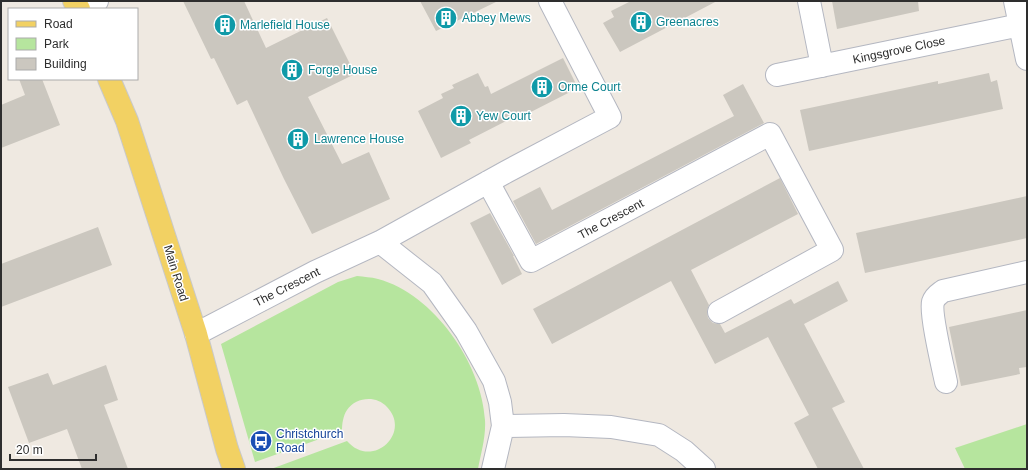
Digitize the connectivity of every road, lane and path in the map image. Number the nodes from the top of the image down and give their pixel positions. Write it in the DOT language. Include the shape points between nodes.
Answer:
graph roads {
  1 [pos="97,1"];
  2 [pos="550,1"];
  3 [pos="809,1"];
  4 [pos="1015,1"];
  5 [pos="84,8"];
  6 [pos="1020,25"];
  7 [pos="1027,59"];
  8 [pos="822,66"];
  9 [pos="777,75"];
  10 [pos="109,80"];
  11 [pos="488,182"];
  12 [pos="380,242"];
  13 [pos="1027,272"];
  14 [pos="719,312"];
  15 [pos="196,334"];
  16 [pos="946,382"];
  17 [pos="504,426"];
  18 [pos="234,469"];
  19 [pos="493,469"];
  20 [pos="704,469"];
  1 -- 5 [label="street"];
  2 -- 11 [label="street, The Crescent" via="610,117"];
  3 -- 8 [label="street"];
  4 -- 6 [label="street"];
  6 -- 7 [label="street"];
  6 -- 8 [label="street, Kingsgrove Close"];
  8 -- 9 [label="street, Kingsgrove Close"];
  10 -- 15 [label="main road, Main Road" via="127,121"];
  11 -- 12 [label="street, The Crescent"];
  11 -- 14 [label="street, The Crescent" via="531,261 770,134 832,250"];
  12 -- 15 [label="street, The Crescent"];
  12 -- 17 [label="street" via="432,283 466,331 494,381"];
  13 -- 16 [label="street" via="944,291 936,296 932,303 933,316"];
  15 -- 18 [label="main road, Main Road"];
  17 -- 19 [label="street"];
  17 -- 20 [label="street" via="611,427 659,435 684,451"];
}
